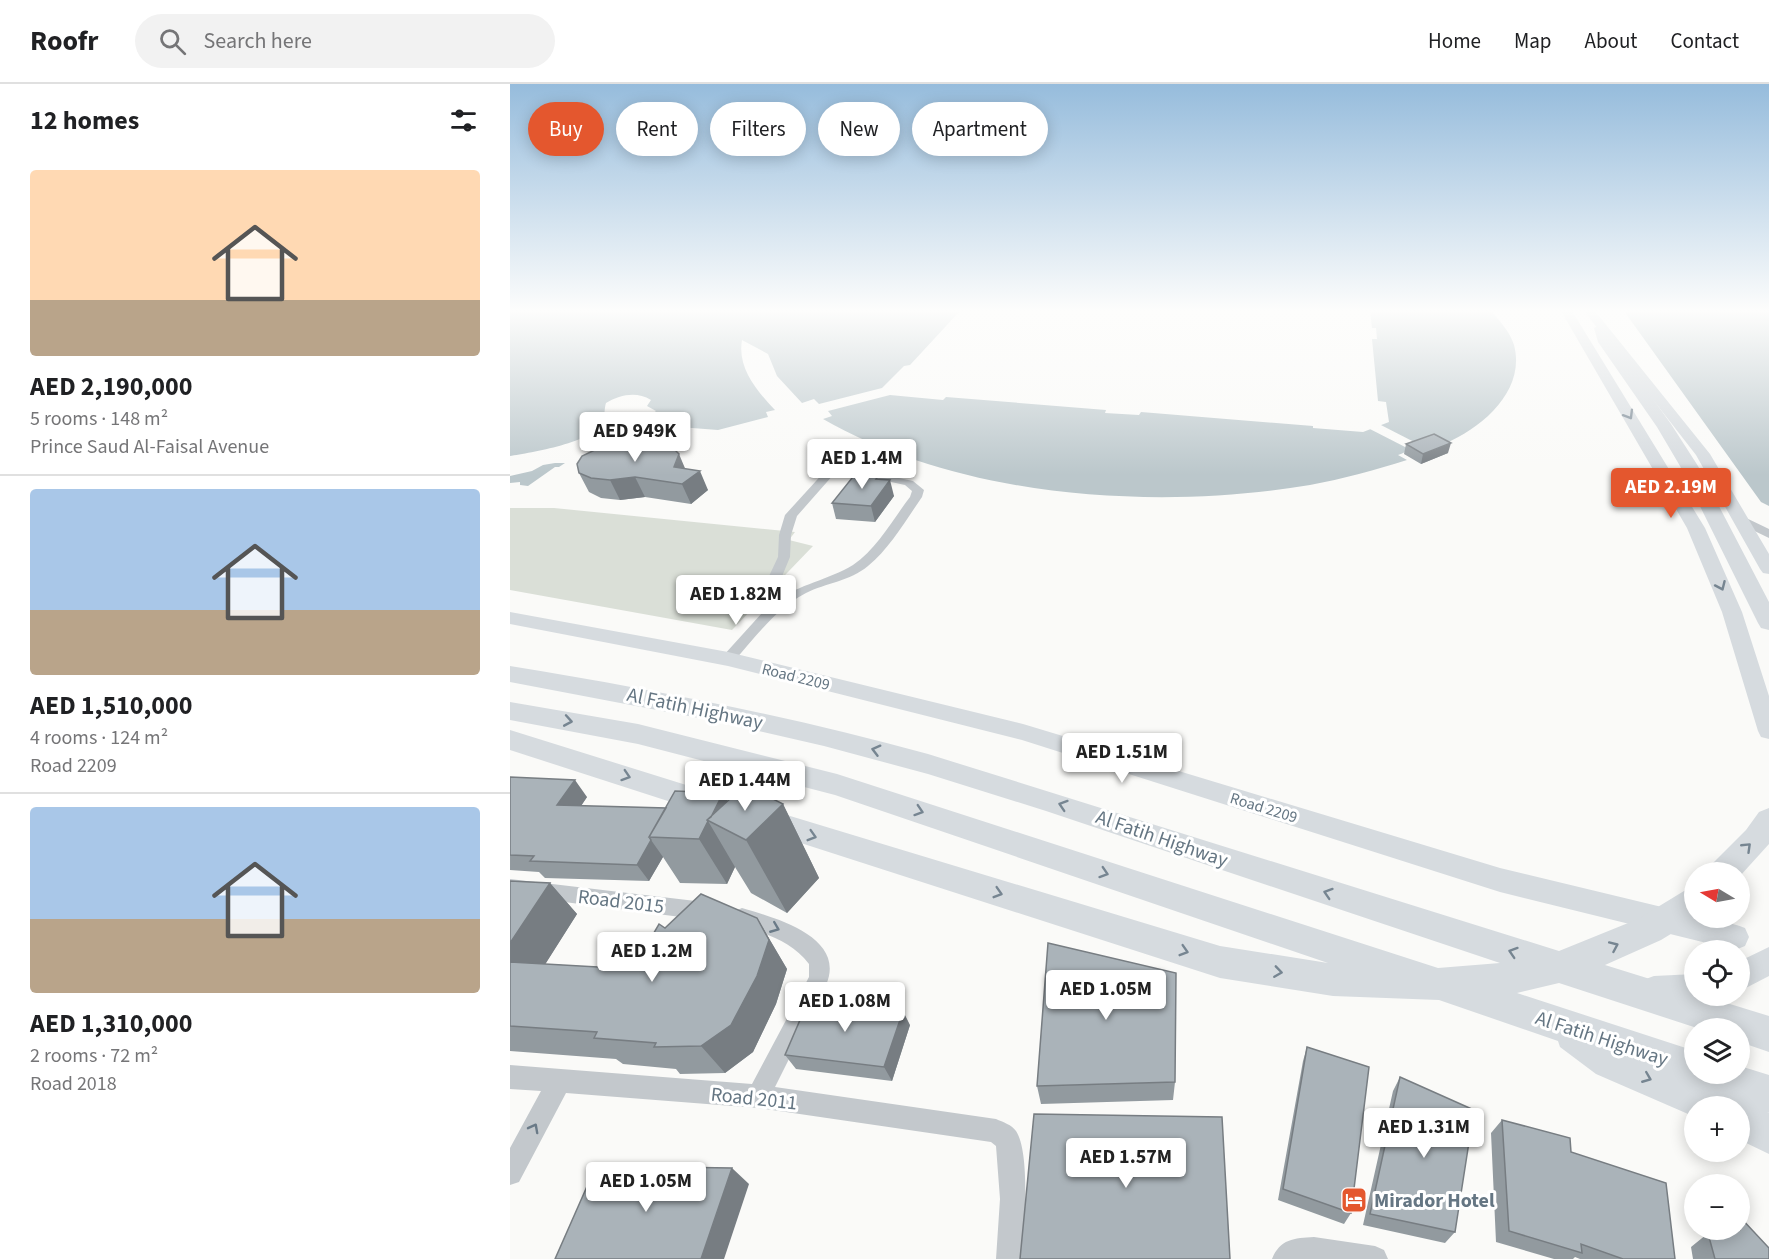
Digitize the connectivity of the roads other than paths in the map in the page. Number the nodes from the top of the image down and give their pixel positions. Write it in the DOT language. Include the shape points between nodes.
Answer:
graph roads {
  1 [pos="1599,366"];
  2 [pos="1622,366"];
  3 [pos="1633,366"];
  4 [pos="1742,520"];
  5 [pos="1769,534"];
  6 [pos="1769,569"];
  7 [pos="769,614"];
  8 [pos="510,618"];
  9 [pos="1769,623"];
  10 [pos="728,659"];
  11 [pos="510,674"];
  12 [pos="510,711"];
  13 [pos="1769,731"];
  14 [pos="510,740"];
  15 [pos="1769,820"];
  16 [pos="1734,862"];
  17 [pos="510,887"];
  18 [pos="1684,907"];
  19 [pos="1735,937"];
  20 [pos="1769,960"];
  21 [pos="1750,971"];
  22 [pos="1624,987"];
  23 [pos="1684,989"];
  24 [pos="1563,1025"];
  25 [pos="1769,1034"];
  26 [pos="1684,1065"];
  27 [pos="510,1077"];
  28 [pos="559,1082"];
  29 [pos="1740,1084"];
  30 [pos="1769,1094"];
  31 [pos="758,1096"];
  32 [pos="1690,1096"];
  33 [pos="1750,1124"];
  34 [pos="1769,1135"];
  35 [pos="510,1173"];
  36 [pos="1010,1259"];
  37 [pos="1285,1259"];
  38 [pos="1375,1259"];
  1 -- 13 [label="street, one-way" via="1696,528 1732,612"];
  2 -- 9 [label="main road" via="1689,466"];
  3 -- 4 [label="street" via="1689,435"];
  4 -- 5 [label="street"];
  4 -- 6 [label="street"];
  7 -- 7 [label="street" via="769,591 784,557 790,515 830,472 850,469 909,483 918,490 865,561 836,578 802,590"];
  7 -- 10 [label="street"];
  8 -- 10 [label="street, Road 2209"];
  10 -- 19 [label="street, Road 2209" via="1023,732 1500,880"];
  22 -- 11 [label="main road, Al Fatih Highway, one-way" via="1246,867 1118,822 926,764 718,711"];
  12 -- 24 [label="main road, Al Fatih Highway, one-way" via="638,734 837,785"];
  14 -- 18 [label="main road, one-way" via="1220,962 1296,975 1426,986 1526,976 1596,954 1642,934"];
  16 -- 15 [label="main road, one-way"];
  17 -- 31 [label="street, Road 2015, one-way" via="732,914 801,938 820,961 819,978"];
  20 -- 21 [label="street"];
  22 -- 23 [label="street"];
  22 -- 25 [label="main road, Al Fatih Highway"];
  24 -- 26 [label="main road, Al Fatih Highway"];
  24 -- 32 [label="main road, one-way" via="1609,1061"];
  27 -- 28 [label="street, Road 2011"];
  28 -- 31 [label="street, Road 2011"];
  35 -- 28 [label="street, one-way"];
  29 -- 30 [label="main road"];
  31 -- 36 [label="street, Road 2011" via="996,1131 1007,1139 1011,1156"];
  33 -- 34 [label="main road"];
  37 -- 38 [label="street" via="1293,1251 1314,1250"];
}
